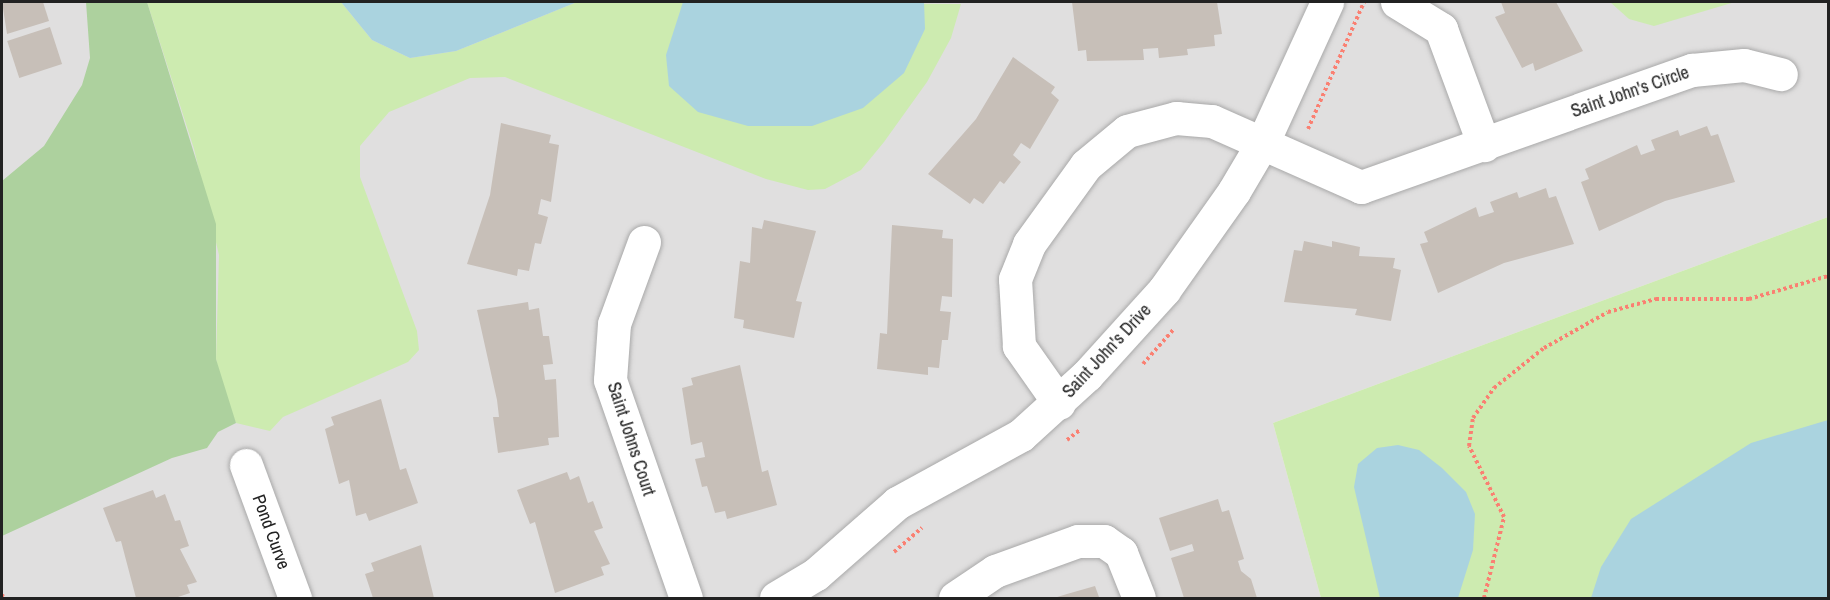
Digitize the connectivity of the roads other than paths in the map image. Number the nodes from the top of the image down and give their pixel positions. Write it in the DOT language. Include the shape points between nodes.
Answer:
graph roads {
  1 [pos="1327,2"];
  2 [pos="1397,2"];
  3 [pos="1780,74"];
  4 [pos="1263,142"];
  5 [pos="1484,145"];
  6 [pos="644,242"];
  7 [pos="1059,403"];
  8 [pos="246,465"];
  9 [pos="295,598"];
  10 [pos="686,598"];
  11 [pos="776,598"];
  12 [pos="955,598"];
  13 [pos="1139,598"];
  1 -- 4 [label="street, Saint John's Drive"];
  2 -- 5 [label="street" via="1441,29"];
  3 -- 5 [label="street, Saint John's Circle" via="1744,64 1692,70"];
  4 -- 5 [label="street, Saint John's Circle" via="1361,187"];
  4 -- 7 [label="street, Saint John's Drive" via="1164,290"];
  4 -- 7 [label="street, Saint John's Circle" via="1212,121 1176,118 1126,131 1086,165 1029,244 1014,287 1022,352"];
  6 -- 10 [label="street, Saint Johns Court" via="614,324 610,380"];
  7 -- 11 [label="street, Saint John's Drive" via="1003,447 897,503 816,574"];
  8 -- 9 [label="street, Pond Curve"];
  12 -- 13 [label="street" via="995,571 1078,541 1104,541 1121,553"];
}
